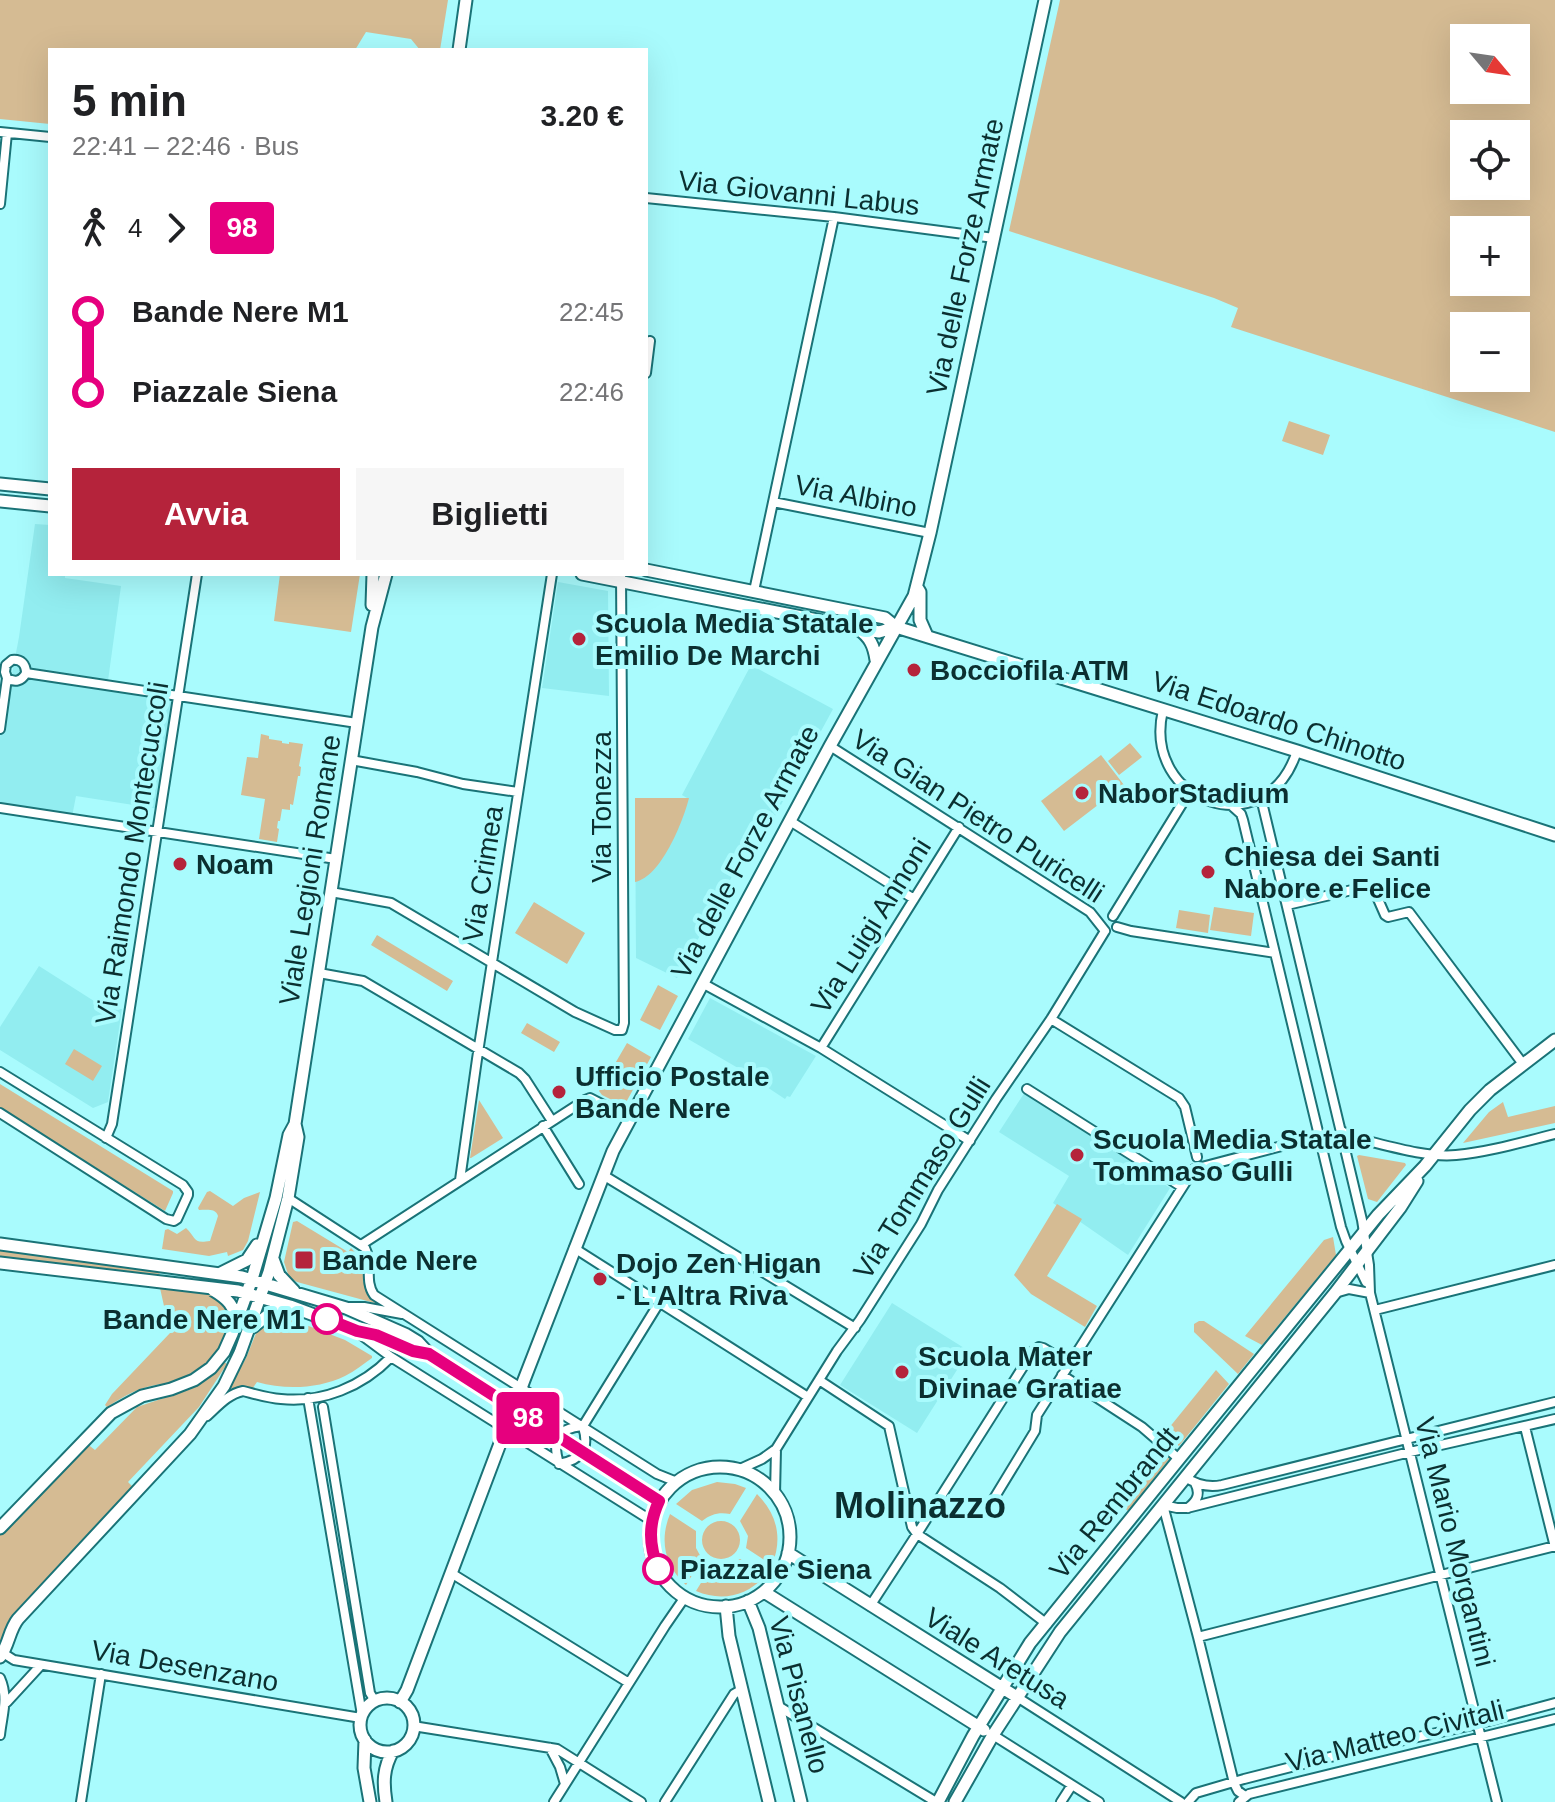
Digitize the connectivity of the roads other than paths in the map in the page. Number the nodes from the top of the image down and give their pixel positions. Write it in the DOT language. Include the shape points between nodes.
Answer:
graph roads {
  1 [pos="466,0"];
  2 [pos="1045,0"];
  3 [pos="459,48"];
  4 [pos="4,132"];
  5 [pos="48,137"];
  6 [pos="648,198"];
  7 [pos="0,204"];
  8 [pos="834,217"];
  9 [pos="994,238"];
  10 [pos="650,341"];
  11 [pos="648,357"];
  12 [pos="0,484"];
  13 [pos="48,489"];
  14 [pos="0,501"];
  15 [pos="773,502"];
  16 [pos="48,506"];
  17 [pos="930,533"];
  18 [pos="648,570"];
  19 [pos="197,576"];
  20 [pos="373,576"];
  21 [pos="385,576"];
  22 [pos="552,576"];
  23 [pos="621,578"];
  24 [pos="686,578"];
  25 [pos="701,581"];
  26 [pos="917,587"];
  27 [pos="754,591"];
  28 [pos="681,593"];
  29 [pos="698,596"];
  30 [pos="796,599"];
  31 [pos="792,614"];
  32 [pos="372,624"];
  33 [pos="856,627"];
  34 [pos="896,627"];
  35 [pos="927,636"];
  36 [pos="876,661"];
  37 [pos="26,673"];
  38 [pos="7,678"];
  39 [pos="178,696"];
  40 [pos="1163,710"];
  41 [pos="357,723"];
  42 [pos="0,729"];
  43 [pos="830,746"];
  44 [pos="1297,751"];
  45 [pos="351,760"];
  46 [pos="1182,784"];
  47 [pos="518,792"];
  48 [pos="1261,798"];
  49 [pos="1205,800"];
  50 [pos="1182,804"];
  51 [pos="1231,805"];
  52 [pos="0,808"];
  53 [pos="790,821"];
  54 [pos="959,827"];
  55 [pos="158,831"];
  56 [pos="1555,835"];
  57 [pos="336,859"];
  58 [pos="331,892"];
  59 [pos="914,899"];
  60 [pos="1287,905"];
  61 [pos="1113,916"];
  62 [pos="1117,927"];
  63 [pos="1103,928"];
  64 [pos="1275,953"];
  65 [pos="492,964"];
  66 [pos="319,973"];
  67 [pos="702,983"];
  68 [pos="1051,1019"];
  69 [pos="1555,1040"];
  70 [pos="821,1048"];
  71 [pos="479,1049"];
  72 [pos="1523,1064"];
  73 [pos="0,1072"];
  74 [pos="1027,1089"];
  75 [pos="0,1113"];
  76 [pos="629,1118"];
  77 [pos="295,1124"];
  78 [pos="547,1124"];
  79 [pos="1341,1131"];
  80 [pos="1555,1134"];
  81 [pos="1320,1136"];
  82 [pos="106,1138"];
  83 [pos="970,1141"];
  84 [pos="1436,1154"];
  85 [pos="1197,1157"];
  86 [pos="1425,1166"];
  87 [pos="603,1175"];
  88 [pos="460,1180"];
  89 [pos="579,1184"];
  90 [pos="1182,1187"];
  91 [pos="288,1198"];
  92 [pos="266,1227"];
  93 [pos="1364,1232"];
  94 [pos="0,1244"];
  95 [pos="361,1245"];
  96 [pos="574,1248"];
  97 [pos="1359,1250"];
  98 [pos="273,1259"];
  99 [pos="0,1263"];
  100 [pos="1356,1263"];
  101 [pos="1555,1265"];
  102 [pos="166,1267"];
  103 [pos="183,1268"];
  104 [pos="221,1273"];
  105 [pos="252,1279"];
  106 [pos="165,1283"];
  107 [pos="266,1283"];
  108 [pos="181,1284"];
  109 [pos="209,1287"];
  110 [pos="1369,1290"];
  111 [pos="294,1291"];
  112 [pos="1335,1293"];
  113 [pos="247,1294"];
  114 [pos="261,1297"];
  115 [pos="659,1303"];
  116 [pos="290,1306"];
  117 [pos="346,1308"];
  118 [pos="1375,1310"];
  119 [pos="403,1315"];
  120 [pos="237,1323"];
  121 [pos="855,1328"];
  122 [pos="249,1330"];
  123 [pos="357,1331"];
  124 [pos="429,1354"];
  125 [pos="391,1357"];
  126 [pos="1070,1364"];
  127 [pos="1062,1375"];
  128 [pos="819,1380"];
  129 [pos="521,1387"];
  130 [pos="808,1397"];
  131 [pos="308,1398"];
  132 [pos="1555,1402"];
  133 [pos="323,1407"];
  134 [pos="513,1408"];
  135 [pos="1555,1419"];
  136 [pos="200,1422"];
  137 [pos="583,1426"];
  138 [pos="1525,1427"];
  139 [pos="505,1428"];
  140 [pos="559,1437"];
  141 [pos="1407,1439"];
  142 [pos="776,1449"];
  143 [pos="582,1452"];
  144 [pos="1410,1452"];
  145 [pos="1179,1459"];
  146 [pos="559,1464"];
  147 [pos="740,1469"];
  148 [pos="1190,1476"];
  149 [pos="677,1482"];
  150 [pos="1209,1486"];
  151 [pos="775,1494"];
  152 [pos="993,1500"];
  153 [pos="659,1501"];
  154 [pos="1214,1502"];
  155 [pos="1163,1505"];
  156 [pos="1187,1508"];
  157 [pos="652,1521"];
  158 [pos="0,1528"];
  159 [pos="917,1534"];
  160 [pos="1555,1546"];
  161 [pos="788,1553"];
  162 [pos="451,1573"];
  163 [pos="1441,1576"];
  164 [pos="764,1592"];
  165 [pos="685,1597"];
  166 [pos="748,1601"];
  167 [pos="726,1606"];
  168 [pos="870,1606"];
  169 [pos="1047,1624"];
  170 [pos="1198,1637"];
  171 [pos="2,1655"];
  172 [pos="41,1665"];
  173 [pos="101,1674"];
  174 [pos="0,1678"];
  175 [pos="629,1683"];
  176 [pos="1003,1688"];
  177 [pos="741,1690"];
  178 [pos="1017,1697"];
  179 [pos="375,1701"];
  180 [pos="400,1702"];
  181 [pos="1555,1703"];
  182 [pos="2,1705"];
  183 [pos="778,1706"];
  184 [pos="2,1717"];
  185 [pos="361,1717"];
  186 [pos="1555,1719"];
  187 [pos="1477,1724"];
  188 [pos="413,1726"];
  189 [pos="979,1727"];
  190 [pos="0,1735"];
  191 [pos="993,1735"];
  192 [pos="1481,1738"];
  193 [pos="365,1740"];
  194 [pos="550,1748"];
  195 [pos="393,1751"];
  196 [pos="579,1762"];
  197 [pos="1234,1783"];
  198 [pos="565,1784"];
  199 [pos="1072,1785"];
  200 [pos="1242,1799"];
  201 [pos="81,1802"];
  202 [pos="370,1802"];
  203 [pos="386,1802"];
  204 [pos="554,1802"];
  205 [pos="641,1802"];
  206 [pos="665,1802"];
  207 [pos="769,1802"];
  208 [pos="801,1802"];
  209 [pos="937,1802"];
  210 [pos="955,1802"];
  211 [pos="1061,1802"];
  212 [pos="1099,1802"];
  213 [pos="1181,1802"];
  214 [pos="1188,1802"];
  215 [pos="1497,1802"];
  1 -- 3 [label="street"];
  2 -- 9 [label="street, Via delle Forze Armate"];
  4 -- 5 [label="street"];
  4 -- 7 [label="street"];
  6 -- 8 [label="street, Via Giovanni Labus"];
  8 -- 9 [label="street, Via Giovanni Labus"];
  8 -- 15 [label="street"];
  9 -- 17 [label="street, Via delle Forze Armate"];
  10 -- 11 [label="street"];
  12 -- 13 [label="street"];
  14 -- 16 [label="street"];
  15 -- 17 [label="street, Via Albino"];
  15 -- 27 [label="street"];
  17 -- 26 [label="street, Via delle Forze Armate"];
  18 -- 24 [label="street"];
  19 -- 39 [label="street, Via Raimondo Montecuccoli"];
  20 -- 32 [label="street, Viale Legioni Romane"];
  21 -- 32 [label="street, Viale Legioni Romane"];
  22 -- 47 [label="street, Via Crimea"];
  23 -- 28 [label="street"];
  23 -- 65 [label="street, Via Tonezza" via="624,1023 615,1030"];
  24 -- 25 [label="street"];
  24 -- 28 [label="street" via="689,587"];
  25 -- 27 [label="street"];
  25 -- 29 [label="street" via="695,589"];
  26 -- 34 [label="street, Via delle Forze Armate"];
  26 -- 35 [label="street"];
  27 -- 30 [label="street"];
  28 -- 29 [label="street"];
  29 -- 31 [label="street"];
  30 -- 31 [label="street"];
  30 -- 34 [label="street" via="885,618"];
  31 -- 33 [label="street"];
  32 -- 41 [label="street, Viale Legioni Romane"];
  33 -- 34 [label="street" via="879,632"];
  33 -- 36 [label="street" via="875,647"];
  34 -- 35 [label="street, Via Edoardo Chinotto"];
  34 -- 36 [label="street, Via delle Forze Armate"];
  35 -- 40 [label="street, Via Edoardo Chinotto"];
  36 -- 43 [label="street, Via delle Forze Armate"];
  37 -- 38 [label="street" via="18,681"];
  37 -- 38 [label="street" via="24,664 13,660 5,668"];
  37 -- 39 [label="street"];
  38 -- 42 [label="street"];
  39 -- 41 [label="street"];
  39 -- 55 [label="street, Via Raimondo Montecuccoli"];
  40 -- 44 [label="street, Via Edoardo Chinotto"];
  40 -- 46 [label="street" via="1161,747"];
  41 -- 45 [label="street, Viale Legioni Romane"];
  43 -- 53 [label="street, Via delle Forze Armate"];
  43 -- 54 [label="street, Via Gian Pietro Puricelli"];
  44 -- 48 [label="street" via="1278,787"];
  44 -- 56 [label="street, Via Edoardo Chinotto"];
  45 -- 47 [label="street"];
  45 -- 57 [label="street, Viale Legioni Romane"];
  46 -- 49 [label="street"];
  46 -- 50 [label="street"];
  47 -- 65 [label="street, Via Crimea"];
  48 -- 51 [label="street"];
  48 -- 60 [label="street"];
  49 -- 50 [label="street"];
  49 -- 51 [label="street"];
  50 -- 61 [label="street"];
  51 -- 64 [label="street, Via Mario Morgantini" via="1243,820"];
  52 -- 55 [label="street"];
  53 -- 59 [label="street"];
  53 -- 67 [label="street, Via delle Forze Armate"];
  54 -- 59 [label="street, Via Luigi Annoni"];
  54 -- 63 [label="street, Via Gian Pietro Puricelli" via="1090,912"];
  55 -- 57 [label="street"];
  55 -- 82 [label="street, Via Raimondo Montecuccoli"];
  57 -- 58 [label="street, Viale Legioni Romane"];
  58 -- 65 [label="street" via="391,903"];
  58 -- 66 [label="street, Viale Legioni Romane"];
  59 -- 70 [label="street, Via Luigi Annoni"];
  60 -- 72 [label="street" via="1371,887 1388,917 1409,912"];
  60 -- 79 [label="street"];
  61 -- 62 [label="street"];
  61 -- 63 [label="street" via="1104,917"];
  62 -- 63 [label="street" via="1112,932"];
  62 -- 64 [label="street"];
  63 -- 68 [label="street, Via Tommaso Gulli"];
  64 -- 81 [label="street, Via Mario Morgantini"];
  65 -- 71 [label="street, Via Crimea"];
  66 -- 71 [label="street" via="363,981"];
  66 -- 77 [label="street, Viale Legioni Romane"];
  67 -- 70 [label="street"];
  67 -- 76 [label="street, Via delle Forze Armate"];
  68 -- 83 [label="street, Via Tommaso Gulli"];
  68 -- 85 [label="street" via="1179,1098"];
  69 -- 72 [label="street"];
  70 -- 83 [label="street"];
  71 -- 78 [label="street" via="523,1076"];
  71 -- 88 [label="street, Via Crimea"];
  72 -- 84 [label="street" via="1484,1095"];
  73 -- 82 [label="street"];
  74 -- 90 [label="street"];
  75 -- 82 [label="street" via="169,1221 177,1219 188,1192 183,1185"];
  76 -- 78 [label="street" via="590,1098"];
  76 -- 87 [label="street, Via delle Forze Armate"];
  77 -- 91 [label="street, Viale Legioni Romane" via="298,1137"];
  77 -- 92 [label="street, Viale Legioni Romane"];
  78 -- 88 [label="street"];
  78 -- 89 [label="street"];
  79 -- 84 [label="street"];
  79 -- 93 [label="street"];
  80 -- 84 [label="street" via="1453,1156"];
  81 -- 90 [label="street" via="1199,1167"];
  81 -- 97 [label="street, Via Mario Morgantini" via="1341,1227 1346,1241"];
  83 -- 121 [label="street, Via Tommaso Gulli"];
  84 -- 86 [label="street"];
  86 -- 93 [label="street"];
  86 -- 97 [label="street" via="1400,1208"];
  87 -- 96 [label="street, Via delle Forze Armate"];
  87 -- 121 [label="street"];
  88 -- 95 [label="street"];
  90 -- 126 [label="street"];
  91 -- 95 [label="street"];
  91 -- 98 [label="street, Viale Legioni Romane"];
  92 -- 104 [label="street" via="247,1260"];
  92 -- 105 [label="street, Viale Legioni Romane"];
  93 -- 97 [label="street"];
  94 -- 102 [label="street"];
  95 -- 119 [label="street" via="368,1255 370,1289"];
  96 -- 115 [label="street"];
  96 -- 129 [label="street, Via delle Forze Armate"];
  97 -- 100 [label="street, Via Rembrandt"];
  97 -- 110 [label="street, Via Mario Morgantini" via="1369,1265"];
  97 -- 145 [label="street, Via Rembrandt"];
  98 -- 107 [label="street, Viale Legioni Romane"];
  98 -- 111 [label="street"];
  99 -- 106 [label="street"];
  100 -- 110 [label="street, Via Mario Morgantini"];
  100 -- 112 [label="street, Via Rembrandt"];
  101 -- 118 [label="street"];
  102 -- 103 [label="street"];
  102 -- 106 [label="street"];
  103 -- 104 [label="street"];
  103 -- 108 [label="street" via="186,1277"];
  104 -- 105 [label="street"];
  105 -- 107 [label="street"];
  105 -- 113 [label="street, Viale Legioni Romane"];
  106 -- 108 [label="street"];
  107 -- 111 [label="street"];
  107 -- 114 [label="street, Viale Legioni Romane"];
  108 -- 109 [label="street"];
  109 -- 113 [label="street"];
  109 -- 120 [label="street" via="230,1301"];
  110 -- 112 [label="street"];
  110 -- 118 [label="street, Via Mario Morgantini"];
  111 -- 117 [label="street"];
  112 -- 148 [label="street, Via Rembrandt"];
  113 -- 114 [label="street"];
  113 -- 120 [label="street, Viale Legioni Romane"];
  114 -- 116 [label="street"];
  114 -- 122 [label="street, Viale Legioni Romane"];
  115 -- 130 [label="street"];
  115 -- 137 [label="street"];
  116 -- 122 [label="street" via="273,1311"];
  116 -- 123 [label="street"];
  117 -- 119 [label="street"];
  117 -- 124 [label="street" via="405,1334"];
  118 -- 141 [label="street, Via Mario Morgantini"];
  119 -- 129 [label="street"];
  120 -- 158 [label="street, Viale Legioni Romane" via="211,1368 186,1384 142,1396 111,1413"];
  121 -- 128 [label="street, Via Tommaso Gulli"];
  122 -- 136 [label="street, Viale Legioni Romane" via="224,1386"];
  123 -- 124 [label="street"];
  123 -- 125 [label="street"];
  124 -- 134 [label="street"];
  125 -- 131 [label="street" via="359,1383"];
  125 -- 139 [label="street"];
  126 -- 127 [label="street"];
  126 -- 159 [label="street" via="1036,1348"];
  127 -- 145 [label="street" via="1142,1427"];
  127 -- 152 [label="street"];
  128 -- 130 [label="street, Via Tommaso Gulli"];
  128 -- 159 [label="street" via="889,1426"];
  129 -- 134 [label="street, Via delle Forze Armate"];
  129 -- 137 [label="street"];
  130 -- 142 [label="street, Via Tommaso Gulli"];
  131 -- 136 [label="street" via="237,1392"];
  131 -- 185 [label="street"];
  132 -- 141 [label="street"];
  133 -- 179 [label="street"];
  134 -- 139 [label="street, Via delle Forze Armate"];
  134 -- 140 [label="street"];
  135 -- 138 [label="street"];
  136 -- 171 [label="street, Viale Legioni Romane" via="14,1623"];
  137 -- 140 [label="street" via="569,1428"];
  137 -- 143 [label="street" via="587,1437"];
  137 -- 149 [label="street"];
  138 -- 144 [label="street"];
  138 -- 160 [label="street"];
  139 -- 146 [label="street"];
  139 -- 162 [label="street, Via delle Forze Armate"];
  140 -- 143 [label="street"];
  140 -- 146 [label="street"];
  141 -- 144 [label="street, Via Mario Morgantini"];
  141 -- 150 [label="street"];
  142 -- 147 [label="street, Via Tommaso Gulli"];
  142 -- 151 [label="street"];
  143 -- 146 [label="street" via="573,1462"];
  143 -- 153 [label="street"];
  144 -- 154 [label="street"];
  144 -- 163 [label="street, Via Mario Morgantini"];
  145 -- 169 [label="street, Via Rembrandt"];
  146 -- 157 [label="street"];
  147 -- 149 [label="street" via="706,1468"];
  147 -- 151 [label="street"];
  148 -- 150 [label="street"];
  148 -- 150 [label="street"];
  148 -- 155 [label="street, Via Rembrandt"];
  148 -- 156 [label="street" via="1199,1493"];
  149 -- 153 [label="street"];
  150 -- 154 [label="street" via="1207,1498"];
  151 -- 161 [label="street" via="789,1525"];
  153 -- 157 [label="street"];
  154 -- 156 [label="street"];
  155 -- 156 [label="street"];
  155 -- 170 [label="street"];
  155 -- 178 [label="street, Via Rembrandt" via="1060,1632"];
  157 -- 165 [label="street" via="651,1546 658,1569"];
  159 -- 168 [label="street"];
  159 -- 169 [label="street"];
  160 -- 163 [label="street"];
  161 -- 164 [label="street"];
  161 -- 168 [label="street, Viale Aretusa"];
  162 -- 175 [label="street"];
  162 -- 180 [label="street, Via delle Forze Armate"];
  163 -- 170 [label="street"];
  163 -- 187 [label="street, Via Mario Morgantini"];
  164 -- 166 [label="street"];
  164 -- 189 [label="street"];
  165 -- 167 [label="street"];
  165 -- 175 [label="street"];
  166 -- 167 [label="street"];
  166 -- 183 [label="street, Via Pisanello"];
  167 -- 177 [label="street, Via Pisanello"];
  168 -- 176 [label="street, Viale Aretusa"];
  169 -- 176 [label="street, Via Rembrandt"];
  170 -- 197 [label="street"];
  171 -- 172 [label="street, Via Desenzano"];
  172 -- 173 [label="street, Via Desenzano"];
  172 -- 182 [label="street"];
  173 -- 185 [label="street, Via Desenzano"];
  173 -- 201 [label="street"];
  174 -- 182 [label="street"];
  175 -- 196 [label="street"];
  176 -- 178 [label="street, Viale Aretusa"];
  176 -- 189 [label="street, Via Rembrandt"];
  177 -- 206 [label="street"];
  177 -- 207 [label="street, Via Pisanello"];
  178 -- 191 [label="street, Via Rembrandt"];
  178 -- 213 [label="street, Viale Aretusa"];
  179 -- 180 [label="street"];
  179 -- 185 [label="street"];
  180 -- 188 [label="street"];
  181 -- 187 [label="street, Via Matteo Civitali"];
  182 -- 184 [label="street"];
  183 -- 208 [label="street, Via Pisanello"];
  183 -- 209 [label="street"];
  184 -- 190 [label="street"];
  185 -- 193 [label="street"];
  186 -- 192 [label="street, Via Matteo Civitali"];
  187 -- 192 [label="street, Via Mario Morgantini"];
  187 -- 197 [label="street, Via Matteo Civitali"];
  188 -- 194 [label="street"];
  188 -- 195 [label="street" via="407,1742"];
  189 -- 191 [label="street"];
  189 -- 209 [label="street, Via Rembrandt"];
  191 -- 199 [label="street"];
  191 -- 210 [label="street, Via Rembrandt"];
  192 -- 200 [label="street, Via Matteo Civitali"];
  192 -- 215 [label="street, Via Mario Morgantini"];
  193 -- 195 [label="street" via="378,1750"];
  193 -- 202 [label="street"];
  194 -- 196 [label="street"];
  194 -- 198 [label="street"];
  195 -- 203 [label="street" via="383,1779"];
  196 -- 198 [label="street"];
  196 -- 205 [label="street"];
  197 -- 200 [label="street, Via Matteo Civitali"];
  197 -- 214 [label="street, Via Matteo Civitali" via="1196,1793"];
  198 -- 204 [label="street"];
  199 -- 211 [label="street"];
  199 -- 212 [label="street"];
}
